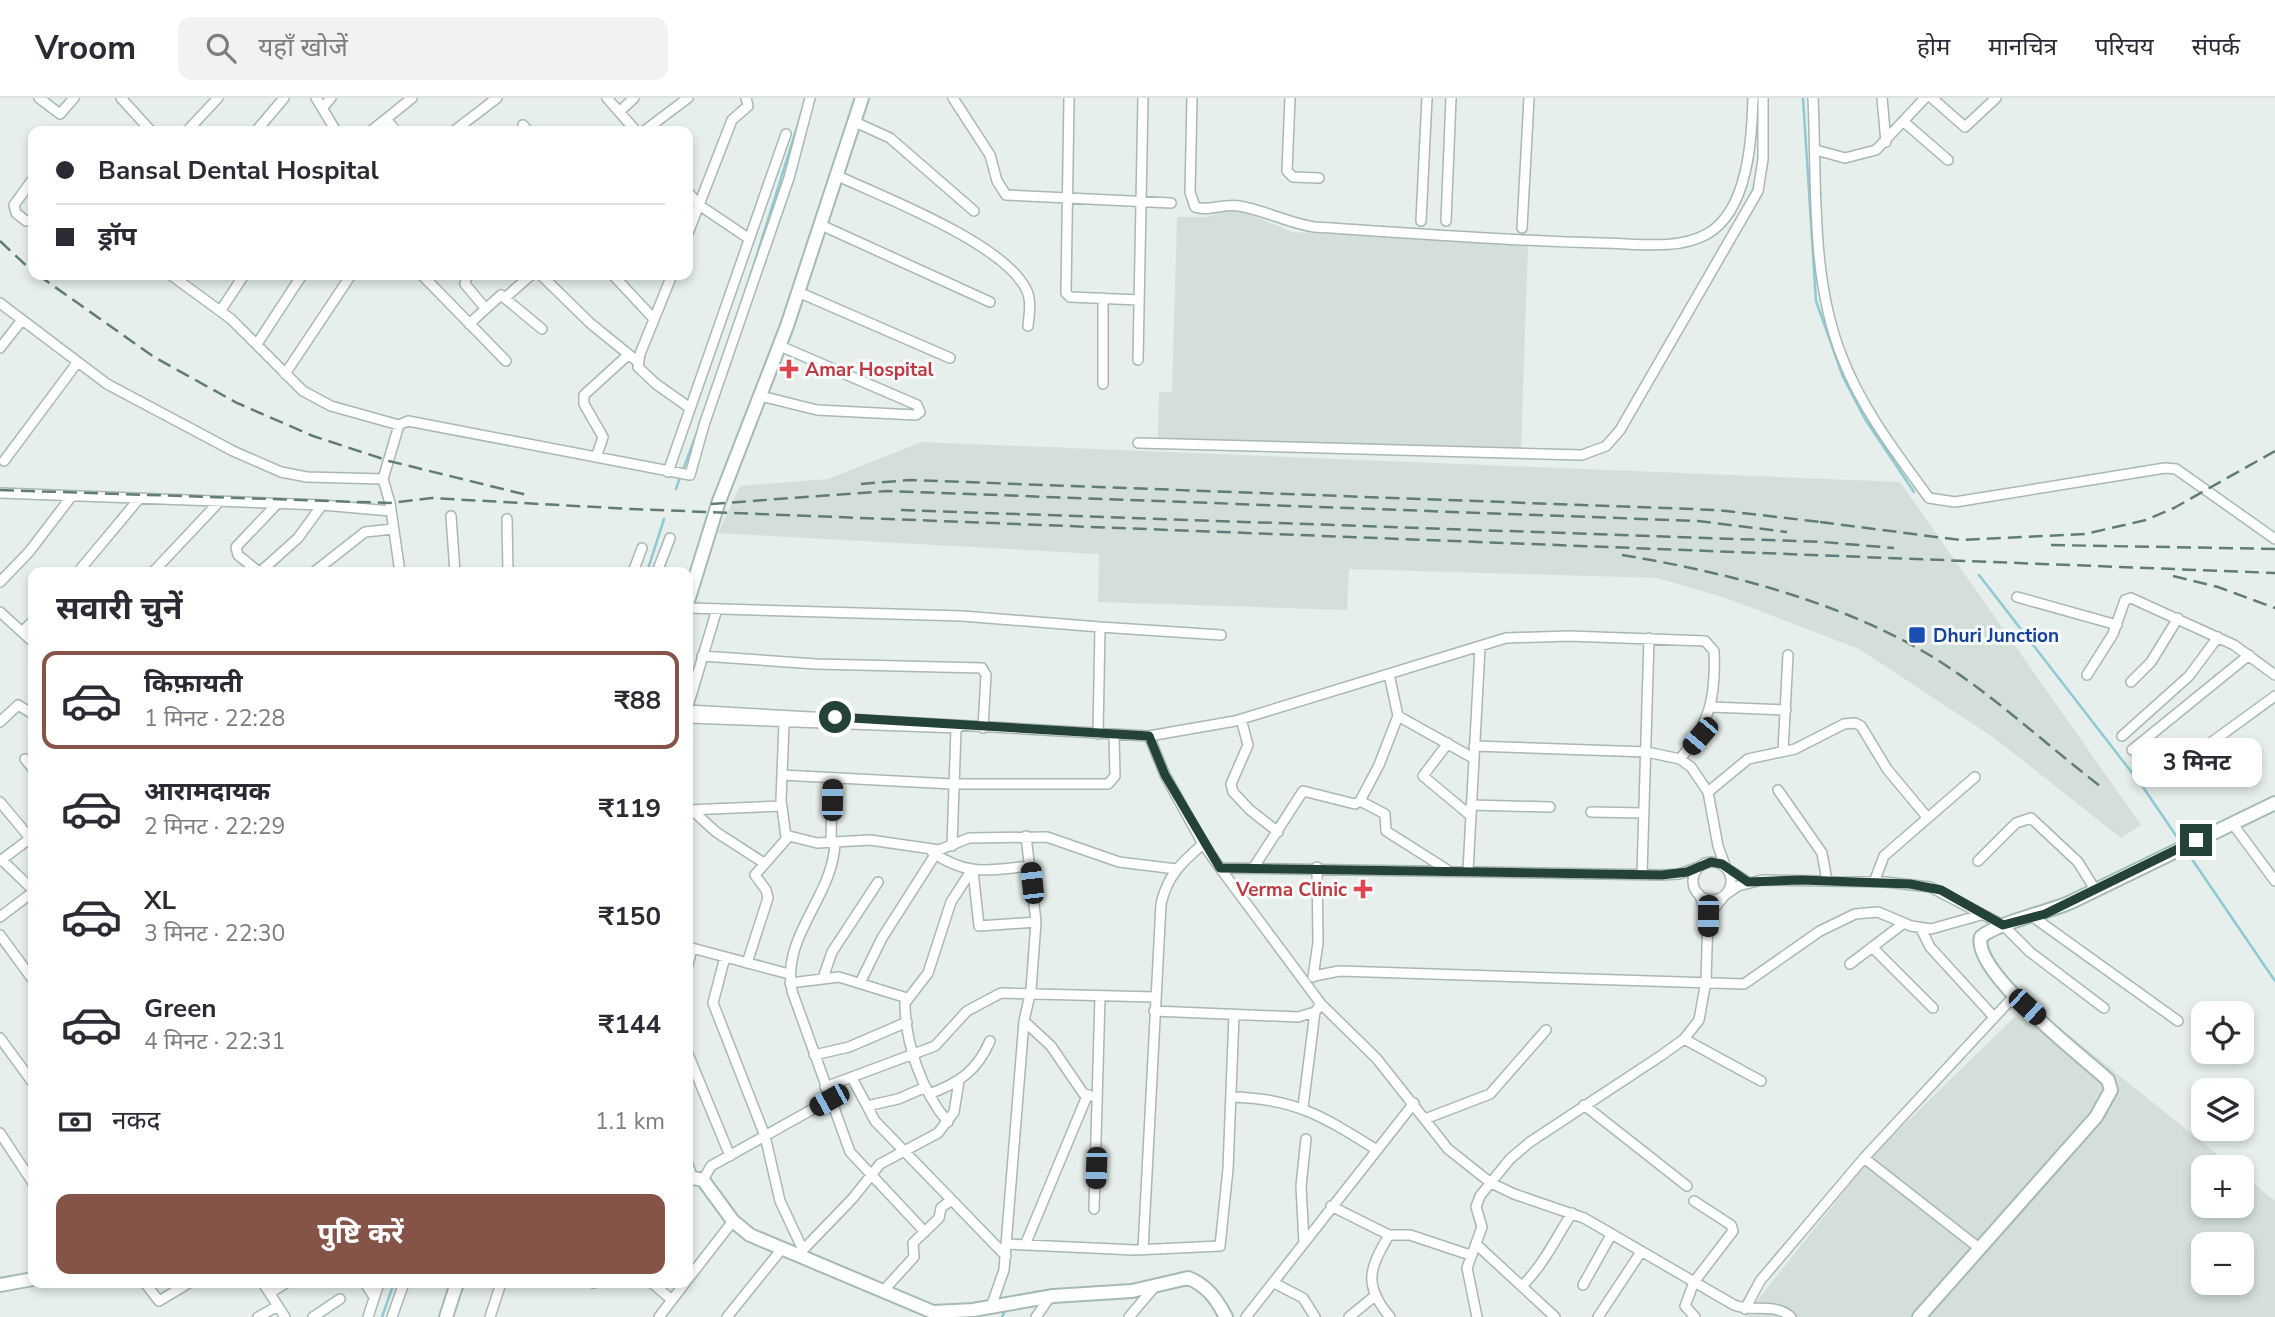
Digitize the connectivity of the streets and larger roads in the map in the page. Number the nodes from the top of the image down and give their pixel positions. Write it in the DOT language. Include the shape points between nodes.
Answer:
graph roads {
  1 [pos="39,98"];
  2 [pos="74,98"];
  3 [pos="121,98"];
  4 [pos="218,98"];
  5 [pos="284,98"];
  6 [pos="316,98"];
  7 [pos="331,98"];
  8 [pos="412,98"];
  9 [pos="497,98"];
  10 [pos="607,98"];
  11 [pos="634,98"];
  12 [pos="688,98"];
  13 [pos="746,98"];
  14 [pos="810,98"];
  15 [pos="862,98"];
  16 [pos="953,98"];
  17 [pos="1069,98"];
  18 [pos="1143,98"];
  19 [pos="1192,98"];
  20 [pos="1290,98"];
  21 [pos="1427,98"];
  22 [pos="1451,98"];
  23 [pos="1529,98"];
  24 [pos="1752,98"];
  25 [pos="1763,98"];
  26 [pos="1813,98"];
  27 [pos="1882,98"];
  28 [pos="1925,98"];
  29 [pos="1932,98"];
  30 [pos="1996,98"];
  31 [pos="322,108"];
  32 [pos="619,112"];
  33 [pos="386,120"];
  34 [pos="855,122"];
  35 [pos="1904,122"];
  36 [pos="146,126"];
  37 [pos="192,126"];
  38 [pos="260,126"];
  39 [pos="333,126"];
  40 [pos="378,126"];
  41 [pos="391,126"];
  42 [pos="461,126"];
  43 [pos="632,126"];
  44 [pos="651,126"];
  45 [pos="786,134"];
  46 [pos="1886,142"];
  47 [pos="1816,150"];
  48 [pos="1948,160"];
  49 [pos="838,176"];
  50 [pos="1320,178"];
  51 [pos="28,186"];
  52 [pos="693,198"];
  53 [pos="1068,199"];
  54 [pos="1141,203"];
  55 [pos="1171,203"];
  56 [pos="699,205"];
  57 [pos="974,211"];
  58 [pos="693,220"];
  59 [pos="28,221"];
  60 [pos="1421,221"];
  61 [pos="1446,221"];
  62 [pos="821,225"];
  63 [pos="1522,228"];
  64 [pos="748,238"];
  65 [pos="178,280"];
  66 [pos="241,280"];
  67 [pos="299,280"];
  68 [pos="348,280"];
  69 [pos="427,280"];
  70 [pos="466,280"];
  71 [pos="525,280"];
  72 [pos="546,280"];
  73 [pos="618,280"];
  74 [pos="670,280"];
  75 [pos="798,292"];
  76 [pos="505,298"];
  77 [pos="1103,298"];
  78 [pos="1139,300"];
  79 [pos="990,302"];
  80 [pos="0,303"];
  81 [pos="485,307"];
  82 [pos="221,310"];
  83 [pos="654,319"];
  84 [pos="22,320"];
  85 [pos="470,324"];
  86 [pos="1028,326"];
  87 [pos="542,329"];
  88 [pos="257,344"];
  89 [pos="780,346"];
  90 [pos="0,348"];
  91 [pos="628,355"];
  92 [pos="950,358"];
  93 [pos="1138,360"];
  94 [pos="506,361"];
  95 [pos="638,362"];
  96 [pos="77,363"];
  97 [pos="285,374"];
  98 [pos="1103,384"];
  99 [pos="761,396"];
  100 [pos="690,408"];
  101 [pos="400,425"];
  102 [pos="1138,443"];
  103 [pos="597,455"];
  104 [pos="4,461"];
  105 [pos="671,473"];
  106 [pos="383,479"];
  107 [pos="0,493"];
  108 [pos="71,497"];
  109 [pos="138,500"];
  110 [pos="218,503"];
  111 [pos="277,504"];
  112 [pos="323,505"];
  113 [pos="391,511"];
  114 [pos="452,516"];
  115 [pos="507,519"];
  116 [pos="393,529"];
  117 [pos="670,538"];
  118 [pos="2275,540"];
  119 [pos="642,548"];
  120 [pos="82,567"];
  121 [pos="158,567"];
  122 [pos="254,567"];
  123 [pos="266,567"];
  124 [pos="320,567"];
  125 [pos="399,567"];
  126 [pos="454,567"];
  127 [pos="508,567"];
  128 [pos="635,567"];
  129 [pos="659,567"];
  130 [pos="0,582"];
  131 [pos="693,585"];
  132 [pos="2017,597"];
  133 [pos="693,608"];
  134 [pos="717,609"];
  135 [pos="0,612"];
  136 [pos="2178,618"];
  137 [pos="2117,625"];
  138 [pos="28,626"];
  139 [pos="1100,627"];
  140 [pos="22,632"];
  141 [pos="1221,635"];
  142 [pos="28,637"];
  143 [pos="2218,637"];
  144 [pos="1649,638"];
  145 [pos="1480,647"];
  146 [pos="1788,655"];
  147 [pos="2249,655"];
  148 [pos="702,656"];
  149 [pos="1389,674"];
  150 [pos="2087,675"];
  151 [pos="2275,675"];
  152 [pos="2131,682"];
  153 [pos="693,689"];
  154 [pos="2275,696"];
  155 [pos="1711,707"];
  156 [pos="693,708"];
  157 [pos="1786,710"];
  158 [pos="28,711"];
  159 [pos="1398,716"];
  160 [pos="693,718"];
  161 [pos="1241,719"];
  162 [pos="0,722"];
  163 [pos="784,724"];
  164 [pos="967,727"];
  165 [pos="984,728"];
  166 [pos="956,729"];
  167 [pos="1098,734"];
  168 [pos="1114,735"];
  169 [pos="1149,736"];
  170 [pos="2122,736"];
  171 [pos="1448,743"];
  172 [pos="1474,746"];
  173 [pos="2205,747"];
  174 [pos="2132,750"];
  175 [pos="1783,751"];
  176 [pos="1647,752"];
  177 [pos="1473,758"];
  178 [pos="25,759"];
  179 [pos="1680,759"];
  180 [pos="28,763"];
  181 [pos="782,775"];
  182 [pos="1975,777"];
  183 [pos="832,778"];
  184 [pos="952,784"];
  185 [pos="1778,790"];
  186 [pos="1708,792"];
  187 [pos="1360,801"];
  188 [pos="0,802"];
  189 [pos="2275,803"];
  190 [pos="1471,804"];
  191 [pos="782,806"];
  192 [pos="1550,807"];
  193 [pos="693,810"];
  194 [pos="1591,812"];
  195 [pos="693,813"];
  196 [pos="1644,813"];
  197 [pos="1471,816"];
  198 [pos="1927,817"];
  199 [pos="2232,823"];
  200 [pos="1278,832"];
  201 [pos="28,833"];
  202 [pos="1026,836"];
  203 [pos="786,837"];
  204 [pos="28,840"];
  205 [pos="833,843"];
  206 [pos="1203,844"];
  207 [pos="952,846"];
  208 [pos="1718,846"];
  209 [pos="931,852"];
  210 [pos="1,860"];
  211 [pos="1978,861"];
  212 [pos="764,863"];
  213 [pos="1703,865"];
  214 [pos="1030,866"];
  215 [pos="1254,867"];
  216 [pos="1317,867"];
  217 [pos="1220,868"];
  218 [pos="1726,868"];
  219 [pos="1176,869"];
  220 [pos="1448,869"];
  221 [pos="972,871"];
  222 [pos="1468,871"];
  223 [pos="1642,874"];
  224 [pos="1679,874"];
  225 [pos="1827,881"];
  226 [pos="2275,881"];
  227 [pos="1748,882"];
  228 [pos="1874,882"];
  229 [pos="878,883"];
  230 [pos="28,886"];
  231 [pos="1697,891"];
  232 [pos="2096,891"];
  233 [pos="28,895"];
  234 [pos="1726,895"];
  235 [pos="1980,915"];
  236 [pos="1708,916"];
  237 [pos="0,917"];
  238 [pos="2033,918"];
  239 [pos="1036,922"];
  240 [pos="1904,923"];
  241 [pos="2003,925"];
  242 [pos="1921,929"];
  243 [pos="0,935"];
  244 [pos="1872,947"];
  245 [pos="693,949"];
  246 [pos="725,957"];
  247 [pos="747,963"];
  248 [pos="1850,964"];
  249 [pos="28,973"];
  250 [pos="823,978"];
  251 [pos="789,979"];
  252 [pos="1310,979"];
  253 [pos="1706,981"];
  254 [pos="860,983"];
  255 [pos="1030,995"];
  256 [pos="2014,995"];
  257 [pos="1100,997"];
  258 [pos="907,998"];
  259 [pos="1155,998"];
  260 [pos="1318,1008"];
  261 [pos="1933,1008"];
  262 [pos="2104,1008"];
  263 [pos="1154,1012"];
  264 [pos="1234,1015"];
  265 [pos="1994,1017"];
  266 [pos="1024,1021"];
  267 [pos="2178,1021"];
  268 [pos="907,1022"];
  269 [pos="1546,1030"];
  270 [pos="0,1038"];
  271 [pos="1684,1038"];
  272 [pos="990,1041"];
  273 [pos="914,1053"];
  274 [pos="814,1055"];
  275 [pos="693,1066"];
  276 [pos="28,1076"];
  277 [pos="852,1078"];
  278 [pos="960,1081"];
  279 [pos="1761,1081"];
  280 [pos="825,1087"];
  281 [pos="928,1090"];
  282 [pos="1092,1096"];
  283 [pos="1231,1097"];
  284 [pos="829,1100"];
  285 [pos="1414,1103"];
  286 [pos="1584,1105"];
  287 [pos="867,1106"];
  288 [pos="1303,1107"];
  289 [pos="1424,1119"];
  290 [pos="948,1122"];
  291 [pos="0,1133"];
  292 [pos="765,1136"];
  293 [pos="1306,1139"];
  294 [pos="1377,1150"];
  295 [pos="903,1152"];
  296 [pos="730,1156"];
  297 [pos="1864,1158"];
  298 [pos="28,1175"];
  299 [pos="870,1175"];
  300 [pos="694,1178"];
  301 [pos="1491,1182"];
  302 [pos="1687,1186"];
  303 [pos="951,1200"];
  304 [pos="1694,1201"];
  305 [pos="1331,1206"];
  306 [pos="1094,1209"];
  307 [pos="1572,1213"];
  308 [pos="733,1221"];
  309 [pos="925,1232"];
  310 [pos="1389,1235"];
  311 [pos="1611,1235"];
  312 [pos="1304,1243"];
  313 [pos="1007,1244"];
  314 [pos="1476,1244"];
  315 [pos="1025,1245"];
  316 [pos="1979,1248"];
  317 [pos="781,1250"];
  318 [pos="1143,1250"];
  319 [pos="1641,1252"];
  320 [pos="800,1253"];
  321 [pos="1470,1255"];
  322 [pos="1006,1256"];
  323 [pos="693,1273"];
  324 [pos="28,1280"];
  325 [pos="1694,1282"];
  326 [pos="1158,1283"];
  327 [pos="1274,1283"];
  328 [pos="0,1285"];
  329 [pos="1522,1285"];
  330 [pos="1583,1285"];
  331 [pos="149,1288"];
  332 [pos="181,1288"];
  333 [pos="266,1288"];
  334 [pos="278,1288"];
  335 [pos="368,1288"];
  336 [pos="377,1288"];
  337 [pos="402,1288"];
  338 [pos="455,1288"];
  339 [pos="499,1288"];
  340 [pos="658,1288"];
  341 [pos="681,1288"];
  342 [pos="884,1290"];
  343 [pos="270,1293"];
  344 [pos="1376,1294"];
  345 [pos="374,1297"];
  346 [pos="1050,1297"];
  347 [pos="340,1299"];
  348 [pos="672,1300"];
  349 [pos="278,1306"];
  350 [pos="990,1307"];
  351 [pos="1745,1309"];
  352 [pos="935,1315"];
  353 [pos="1220,1315"];
  354 [pos="1310,1315"];
  355 [pos="732,1316"];
  356 [pos="258,1317"];
  357 [pos="285,1317"];
  358 [pos="313,1317"];
  359 [pos="368,1317"];
  360 [pos="392,1317"];
  361 [pos="446,1317"];
  362 [pos="490,1317"];
  363 [pos="659,1317"];
  364 [pos="1036,1317"];
  365 [pos="1129,1317"];
  366 [pos="1246,1317"];
  367 [pos="1349,1317"];
  368 [pos="1390,1317"];
  369 [pos="1477,1317"];
  370 [pos="1555,1317"];
  371 [pos="1598,1317"];
  372 [pos="1696,1317"];
  373 [pos="1791,1317"];
  374 [pos="1919,1317"];
  1 -- 2 [label="street" via="60,114"];
  3 -- 36 [label="street"];
  4 -- 37 [label="street"];
  5 -- 38 [label="street"];
  6 -- 31 [label="street"];
  7 -- 31 [label="street"];
  8 -- 33 [label="street"];
  9 -- 42 [label="street"];
  10 -- 32 [label="street"];
  11 -- 32 [label="street"];
  12 -- 44 [label="street"];
  13 -- 56 [label="street" via="748,106 732,120"];
  14 -- 105 [label="street" via="800,143 704,425 692,474"];
  15 -- 34 [label="street"];
  16 -- 53 [label="street" via="990,155 1006,195"];
  17 -- 53 [label="street"];
  18 -- 54 [label="street"];
  19 -- 24 [label="street" via="1190,192 1195,207 1203,210 1234,205 1314,227 1661,244 1706,235 1730,208 1745,175 1752,141"];
  20 -- 50 [label="street" via="1287,171 1293,177"];
  21 -- 60 [label="street"];
  22 -- 61 [label="street"];
  23 -- 63 [label="street"];
  25 -- 102 [label="street" via="1758,191 1620,430 1597,452"];
  26 -- 47 [label="street"];
  27 -- 46 [label="street"];
  28 -- 35 [label="street"];
  29 -- 30 [label="street" via="1965,127"];
  31 -- 39 [label="street"];
  32 -- 43 [label="street"];
  33 -- 40 [label="street"];
  33 -- 41 [label="street"];
  34 -- 49 [label="street"];
  34 -- 57 [label="street" via="890,138"];
  35 -- 46 [label="street"];
  35 -- 48 [label="street"];
  45 -- 64 [label="street"];
  46 -- 47 [label="street" via="1853,158"];
  47 -- 118 [label="street" via="1822,272 1842,356 1860,396 1929,498 1955,502 2176,469"];
  49 -- 62 [label="street"];
  49 -- 86 [label="street" via="933,220 993,255 1028,292"];
  51 -- 59 [label="street" via="14,205 16,213"];
  52 -- 56 [label="street"];
  53 -- 54 [label="street"];
  53 -- 77 [label="street" via="1066,293"];
  54 -- 55 [label="street"];
  54 -- 78 [label="street"];
  56 -- 58 [label="street"];
  56 -- 64 [label="street"];
  62 -- 75 [label="street"];
  62 -- 79 [label="street"];
  64 -- 100 [label="street"];
  65 -- 82 [label="street"];
  66 -- 82 [label="street"];
  67 -- 88 [label="street"];
  68 -- 97 [label="street"];
  69 -- 85 [label="street"];
  70 -- 81 [label="street"];
  71 -- 76 [label="street"];
  72 -- 91 [label="street"];
  73 -- 83 [label="street"];
  74 -- 83 [label="street"];
  75 -- 89 [label="street"];
  75 -- 92 [label="street"];
  76 -- 81 [label="street" via="497,296"];
  76 -- 87 [label="street"];
  77 -- 78 [label="street"];
  77 -- 98 [label="street"];
  78 -- 93 [label="street"];
  80 -- 84 [label="street"];
  81 -- 85 [label="street"];
  82 -- 88 [label="street"];
  83 -- 95 [label="street"];
  84 -- 90 [label="street"];
  84 -- 96 [label="street"];
  85 -- 94 [label="street"];
  88 -- 97 [label="street"];
  89 -- 99 [label="street"];
  89 -- 99 [label="street" via="917,405 920,412 817,410"];
  91 -- 95 [label="street"];
  91 -- 103 [label="street" via="584,395 584,404 603,437"];
  95 -- 100 [label="street" via="641,371"];
  96 -- 104 [label="street"];
  96 -- 106 [label="street" via="150,410 281,472 318,479"];
  97 -- 101 [label="street" via="303,391 331,406"];
  99 -- 131 [label="street" via="718,504"];
  100 -- 105 [label="street"];
  101 -- 103 [label="street" via="412,421"];
  101 -- 106 [label="street"];
  103 -- 105 [label="street"];
  106 -- 113 [label="street"];
  107 -- 108 [label="street"];
  108 -- 109 [label="street"];
  108 -- 130 [label="street"];
  109 -- 110 [label="street"];
  109 -- 120 [label="street"];
  110 -- 111 [label="street"];
  110 -- 121 [label="street"];
  111 -- 112 [label="street"];
  111 -- 122 [label="street" via="236,548"];
  112 -- 113 [label="street"];
  112 -- 123 [label="street" via="298,538"];
  113 -- 116 [label="street"];
  114 -- 126 [label="street"];
  115 -- 127 [label="street"];
  116 -- 124 [label="street" via="365,532"];
  116 -- 125 [label="street"];
  117 -- 129 [label="street"];
  119 -- 128 [label="street"];
  132 -- 137 [label="street"];
  133 -- 134 [label="street"];
  134 -- 139 [label="street" via="962,616"];
  134 -- 148 [label="street"];
  135 -- 140 [label="street"];
  136 -- 137 [label="street" via="2128,598"];
  136 -- 143 [label="street"];
  136 -- 152 [label="street" via="2151,662"];
  137 -- 150 [label="street"];
  138 -- 140 [label="street"];
  139 -- 141 [label="street"];
  139 -- 167 [label="street"];
  140 -- 142 [label="street"];
  143 -- 147 [label="street"];
  143 -- 170 [label="street" via="2175,689"];
  144 -- 145 [label="street" via="1520,636"];
  144 -- 155 [label="street" via="1695,639 1712,645"];
  144 -- 176 [label="street"];
  145 -- 149 [label="street"];
  145 -- 172 [label="street"];
  146 -- 157 [label="street"];
  147 -- 151 [label="street"];
  147 -- 174 [label="street"];
  148 -- 153 [label="street"];
  148 -- 165 [label="street" via="982,668 986,675"];
  149 -- 159 [label="street"];
  149 -- 161 [label="street"];
  154 -- 173 [label="street"];
  155 -- 157 [label="street"];
  155 -- 179 [label="street" via="1700,736"];
  156 -- 164 [label="street"];
  157 -- 175 [label="street"];
  158 -- 162 [label="street" via="18,705"];
  159 -- 171 [label="street"];
  159 -- 187 [label="street"];
  160 -- 163 [label="street"];
  161 -- 169 [label="street"];
  161 -- 200 [label="street" via="1248,745 1231,783 1233,792"];
  163 -- 166 [label="street"];
  163 -- 181 [label="street"];
  164 -- 165 [label="street"];
  164 -- 166 [label="street"];
  165 -- 167 [label="street"];
  166 -- 184 [label="street"];
  167 -- 168 [label="street"];
  168 -- 169 [label="street"];
  168 -- 184 [label="street" via="1115,776 1108,784"];
  169 -- 206 [label="street"];
  171 -- 177 [label="street"];
  171 -- 197 [label="street" via="1423,776"];
  172 -- 176 [label="street"];
  172 -- 177 [label="street"];
  175 -- 186 [label="street" via="1748,759"];
  175 -- 198 [label="street" via="1855,723"];
  176 -- 179 [label="street"];
  176 -- 196 [label="street"];
  177 -- 190 [label="street"];
  178 -- 180 [label="street"];
  179 -- 186 [label="street"];
  181 -- 183 [label="street"];
  181 -- 191 [label="street"];
  182 -- 198 [label="street"];
  183 -- 184 [label="street"];
  183 -- 205 [label="street"];
  184 -- 207 [label="street"];
  185 -- 225 [label="street" via="1822,853"];
  186 -- 208 [label="street"];
  187 -- 200 [label="street" via="1346,804 1305,790"];
  187 -- 220 [label="street" via="1385,814 1386,831"];
  188 -- 201 [label="street"];
  189 -- 199 [label="street"];
  190 -- 192 [label="street"];
  190 -- 197 [label="street"];
  191 -- 193 [label="street"];
  191 -- 203 [label="street"];
  194 -- 196 [label="street"];
  195 -- 212 [label="street"];
  196 -- 223 [label="street"];
  197 -- 222 [label="street"];
  198 -- 228 [label="street" via="1884,856"];
  199 -- 226 [label="street"];
  199 -- 232 [label="street"];
  200 -- 215 [label="street"];
  202 -- 207 [label="street" via="969,838"];
  202 -- 214 [label="street"];
  202 -- 219 [label="street" via="1057,839 1119,862"];
  203 -- 205 [label="street"];
  203 -- 212 [label="street"];
  204 -- 210 [label="street"];
  205 -- 209 [label="street" via="870,840"];
  205 -- 251 [label="street" via="823,888 791,954"];
  206 -- 217 [label="street"];
  206 -- 219 [label="street"];
  207 -- 209 [label="street"];
  208 -- 213 [label="street"];
  208 -- 218 [label="street"];
  209 -- 221 [label="street"];
  209 -- 254 [label="street"];
  210 -- 230 [label="street"];
  211 -- 232 [label="street" via="2016,822 2031,818 2078,862"];
  212 -- 247 [label="street" via="755,879 768,898"];
  213 -- 218 [label="street" via="1717,862"];
  213 -- 224 [label="street"];
  213 -- 231 [label="street" via="1694,877"];
  214 -- 221 [label="street"];
  214 -- 239 [label="street"];
  215 -- 216 [label="street"];
  215 -- 217 [label="street"];
  216 -- 220 [label="street"];
  216 -- 252 [label="street" via="1318,943"];
  217 -- 252 [label="street"];
  218 -- 227 [label="street"];
  218 -- 234 [label="street" via="1731,885"];
  219 -- 259 [label="street" via="1167,881 1161,904"];
  220 -- 222 [label="street"];
  221 -- 239 [label="street" via="979,926"];
  221 -- 258 [label="street" via="951,902 928,974"];
  222 -- 223 [label="street"];
  223 -- 224 [label="street"];
  224 -- 231 [label="street"];
  225 -- 227 [label="street"];
  225 -- 228 [label="street"];
  227 -- 234 [label="street"];
  228 -- 235 [label="street" via="1941,890"];
  229 -- 250 [label="street" via="832,951"];
  231 -- 234 [label="street" via="1709,900"];
  231 -- 236 [label="street"];
  232 -- 238 [label="street"];
  233 -- 237 [label="street"];
  234 -- 236 [label="street"];
  235 -- 241 [label="street"];
  235 -- 242 [label="street"];
  236 -- 253 [label="street"];
  238 -- 241 [label="street"];
  238 -- 267 [label="street"];
  239 -- 255 [label="street"];
  240 -- 242 [label="street"];
  240 -- 244 [label="street"];
  240 -- 253 [label="street" via="1878,912 1855,914 1820,931 1749,983"];
  241 -- 256 [label="street" via="1985,933 1979,943 1986,961"];
  241 -- 262 [label="street" via="2030,952"];
  242 -- 265 [label="street" via="1930,947"];
  243 -- 249 [label="street"];
  244 -- 248 [label="street"];
  244 -- 261 [label="street"];
  245 -- 246 [label="street"];
  246 -- 247 [label="street"];
  246 -- 292 [label="street" via="713,1003"];
  247 -- 251 [label="street"];
  250 -- 251 [label="street"];
  250 -- 254 [label="street"];
  251 -- 274 [label="street"];
  252 -- 253 [label="street" via="1339,971"];
  252 -- 260 [label="street"];
  253 -- 271 [label="street" via="1699,1020"];
  254 -- 258 [label="street"];
  255 -- 257 [label="street"];
  255 -- 266 [label="street"];
  255 -- 273 [label="street" via="997,995 967,1011 940,1043"];
  256 -- 265 [label="street"];
  256 -- 316 [label="street" via="2108,1080 2111,1090 2096,1117"];
  257 -- 259 [label="street"];
  257 -- 282 [label="street"];
  258 -- 268 [label="street"];
  259 -- 263 [label="street"];
  260 -- 264 [label="street" via="1298,1017"];
  260 -- 285 [label="street" via="1370,1051"];
  260 -- 288 [label="street"];
  263 -- 264 [label="street"];
  263 -- 318 [label="street"];
  264 -- 283 [label="street"];
  265 -- 297 [label="street"];
  266 -- 282 [label="street"];
  266 -- 313 [label="street"];
  268 -- 273 [label="street"];
  268 -- 274 [label="street"];
  269 -- 289 [label="street" via="1490,1094"];
  270 -- 276 [label="street"];
  271 -- 279 [label="street"];
  271 -- 286 [label="street"];
  272 -- 278 [label="street" via="976,1066"];
  273 -- 277 [label="street"];
  273 -- 281 [label="street"];
  274 -- 280 [label="street"];
  275 -- 296 [label="street"];
  277 -- 280 [label="street"];
  277 -- 287 [label="street"];
  278 -- 281 [label="street"];
  278 -- 290 [label="street"];
  280 -- 284 [label="street"];
  281 -- 287 [label="street"];
  281 -- 290 [label="street"];
  282 -- 306 [label="street"];
  282 -- 315 [label="street"];
  283 -- 288 [label="street"];
  283 -- 318 [label="street" via="1222,1244 1212,1249"];
  284 -- 292 [label="street"];
  284 -- 299 [label="street" via="850,1152"];
  285 -- 289 [label="street"];
  285 -- 294 [label="street"];
  286 -- 301 [label="street" via="1519,1150"];
  286 -- 302 [label="street"];
  287 -- 295 [label="street"];
  288 -- 294 [label="street"];
  289 -- 301 [label="street" via="1448,1149"];
  290 -- 295 [label="street" via="932,1138"];
  291 -- 298 [label="street"];
  292 -- 296 [label="street"];
  292 -- 320 [label="street" via="780,1201"];
  293 -- 312 [label="street" via="1301,1186"];
  294 -- 305 [label="street"];
  295 -- 299 [label="street"];
  295 -- 303 [label="street"];
  296 -- 300 [label="street"];
  297 -- 316 [label="street"];
  297 -- 351 [label="street" via="1760,1281"];
  299 -- 309 [label="street"];
  299 -- 320 [label="street"];
  300 -- 308 [label="street"];
  301 -- 307 [label="street"];
  301 -- 314 [label="street" via="1476,1202 1482,1227"];
  303 -- 309 [label="street"];
  303 -- 322 [label="street"];
  304 -- 325 [label="street" via="1731,1225 1733,1231"];
  305 -- 310 [label="street"];
  305 -- 312 [label="street"];
  307 -- 311 [label="street"];
  307 -- 329 [label="street" via="1541,1266"];
  308 -- 317 [label="street"];
  308 -- 323 [label="street"];
  309 -- 342 [label="street" via="912,1245 914,1257"];
  310 -- 321 [label="street" via="1410,1235"];
  310 -- 344 [label="street" via="1370,1271"];
  311 -- 319 [label="street"];
  311 -- 330 [label="street"];
  312 -- 327 [label="street"];
  313 -- 315 [label="street"];
  313 -- 322 [label="street"];
  314 -- 321 [label="street"];
  314 -- 329 [label="street"];
  315 -- 318 [label="street"];
  316 -- 374 [label="street"];
  317 -- 320 [label="street"];
  317 -- 355 [label="street"];
  319 -- 325 [label="street"];
  319 -- 371 [label="street"];
  320 -- 342 [label="street"];
  321 -- 369 [label="street" via="1468,1278"];
  322 -- 350 [label="street" via="1002,1282"];
  324 -- 328 [label="street"];
  325 -- 351 [label="street"];
  325 -- 372 [label="street" via="1685,1306"];
  326 -- 346 [label="street" via="1110,1294"];
  326 -- 353 [label="street" via="1196,1281 1215,1298"];
  326 -- 365 [label="street"];
  327 -- 354 [label="street" via="1303,1298"];
  327 -- 366 [label="street"];
  329 -- 370 [label="street"];
  331 -- 332 [label="street" via="159,1301"];
  333 -- 343 [label="street"];
  334 -- 343 [label="street"];
  335 -- 345 [label="street"];
  336 -- 345 [label="street"];
  337 -- 360 [label="street"];
  338 -- 361 [label="street"];
  339 -- 362 [label="street"];
  340 -- 348 [label="street"];
  341 -- 348 [label="street"];
  342 -- 352 [label="street"];
  343 -- 349 [label="street"];
  344 -- 367 [label="street"];
  344 -- 368 [label="street"];
  345 -- 359 [label="street"];
  346 -- 350 [label="street"];
  346 -- 364 [label="street"];
  347 -- 358 [label="street"];
  348 -- 363 [label="street"];
  349 -- 356 [label="street"];
  349 -- 357 [label="street"];
  350 -- 352 [label="street"];
  351 -- 373 [label="street" via="1772,1308"];
}
